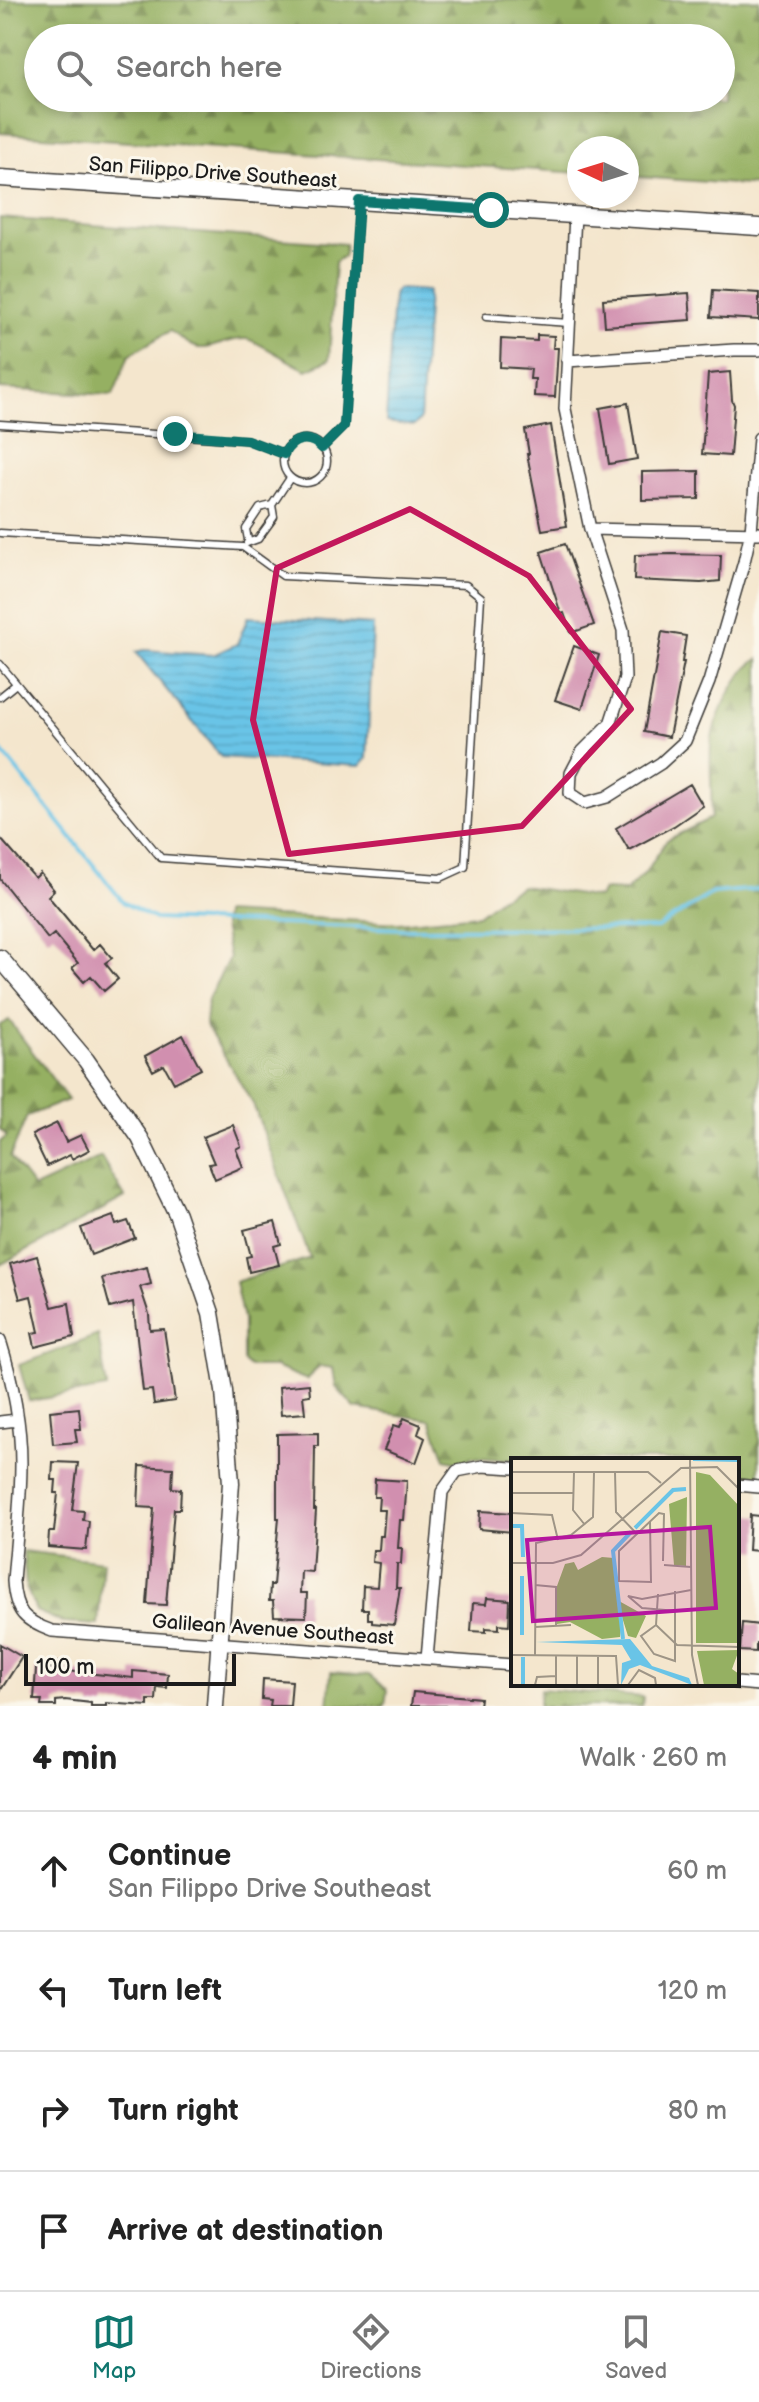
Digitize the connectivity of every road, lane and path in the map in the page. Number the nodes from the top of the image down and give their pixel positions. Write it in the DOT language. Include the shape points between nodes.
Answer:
graph roads {
  1 [pos="0,178"];
  2 [pos="359,201"];
  3 [pos="575,215"];
  4 [pos="759,227"];
  5 [pos="486,317"];
  6 [pos="569,323"];
  7 [pos="759,350"];
  8 [pos="567,361"];
  9 [pos="0,424"];
  10 [pos="759,438"];
  11 [pos="322,448"];
  12 [pos="284,454"];
  13 [pos="290,478"];
  14 [pos="272,505"];
  15 [pos="590,529"];
  16 [pos="755,532"];
  17 [pos="0,533"];
  18 [pos="246,544"];
  19 [pos="0,664"];
  20 [pos="16,684"];
  21 [pos="0,697"];
  22 [pos="0,958"];
  23 [pos="0,1340"];
  24 [pos="17,1420"];
  25 [pos="0,1422"];
  26 [pos="511,1468"];
  27 [pos="739,1485"];
  28 [pos="759,1487"];
  29 [pos="220,1644"];
  30 [pos="427,1658"];
  31 [pos="511,1665"];
  32 [pos="739,1683"];
  33 [pos="759,1685"];
  34 [pos="215,1706"];
  1 -- 2 [label="street, San Filippo Drive Southeast"];
  2 -- 3 [label="street, San Filippo Drive Southeast"];
  2 -- 11 [label="lane" via="344,426"];
  3 -- 4 [label="street, San Filippo Drive Southeast"];
  3 -- 6 [label="street"];
  5 -- 6 [label="lane"];
  6 -- 8 [label="street"];
  7 -- 8 [label="street"];
  8 -- 15 [label="street" via="565,409"];
  9 -- 12 [label="lane" via="247,440"];
  10 -- 16 [label="street"];
  11 -- 12 [label="lane" via="300,439"];
  11 -- 13 [label="lane" via="327,466 319,479 304,484"];
  12 -- 13 [label="lane"];
  13 -- 14 [label="lane"];
  14 -- 18 [label="lane" via="274,517 258,539"];
  14 -- 18 [label="lane" via="260,508 246,529"];
  15 -- 16 [label="street"];
  15 -- 16 [label="street" via="623,630 625,678 610,724 582,752 571,773 570,793 585,803 607,797 685,741 709,682"];
  17 -- 18 [label="lane"];
  18 -- 20 [label="lane" via="283,576 466,585 481,597 465,867 441,878 161,858"];
  19 -- 20 [label="lane"];
  20 -- 21 [label="lane"];
  22 -- 29 [label="street" via="86,1060 140,1138 177,1214 211,1313 231,1483"];
  23 -- 24 [label="street"];
  24 -- 25 [label="street"];
  24 -- 29 [label="street, Galilean Avenue Southeast" via="21,1462 13,1581 22,1613 32,1624 52,1631"];
  26 -- 30 [label="street" via="457,1471 442,1492"];
  27 -- 28 [label="street"];
  29 -- 30 [label="street, Galilean Avenue Southeast"];
  29 -- 34 [label="street"];
  30 -- 31 [label="street, Galilean Avenue Southeast"];
  32 -- 33 [label="street"];
}
